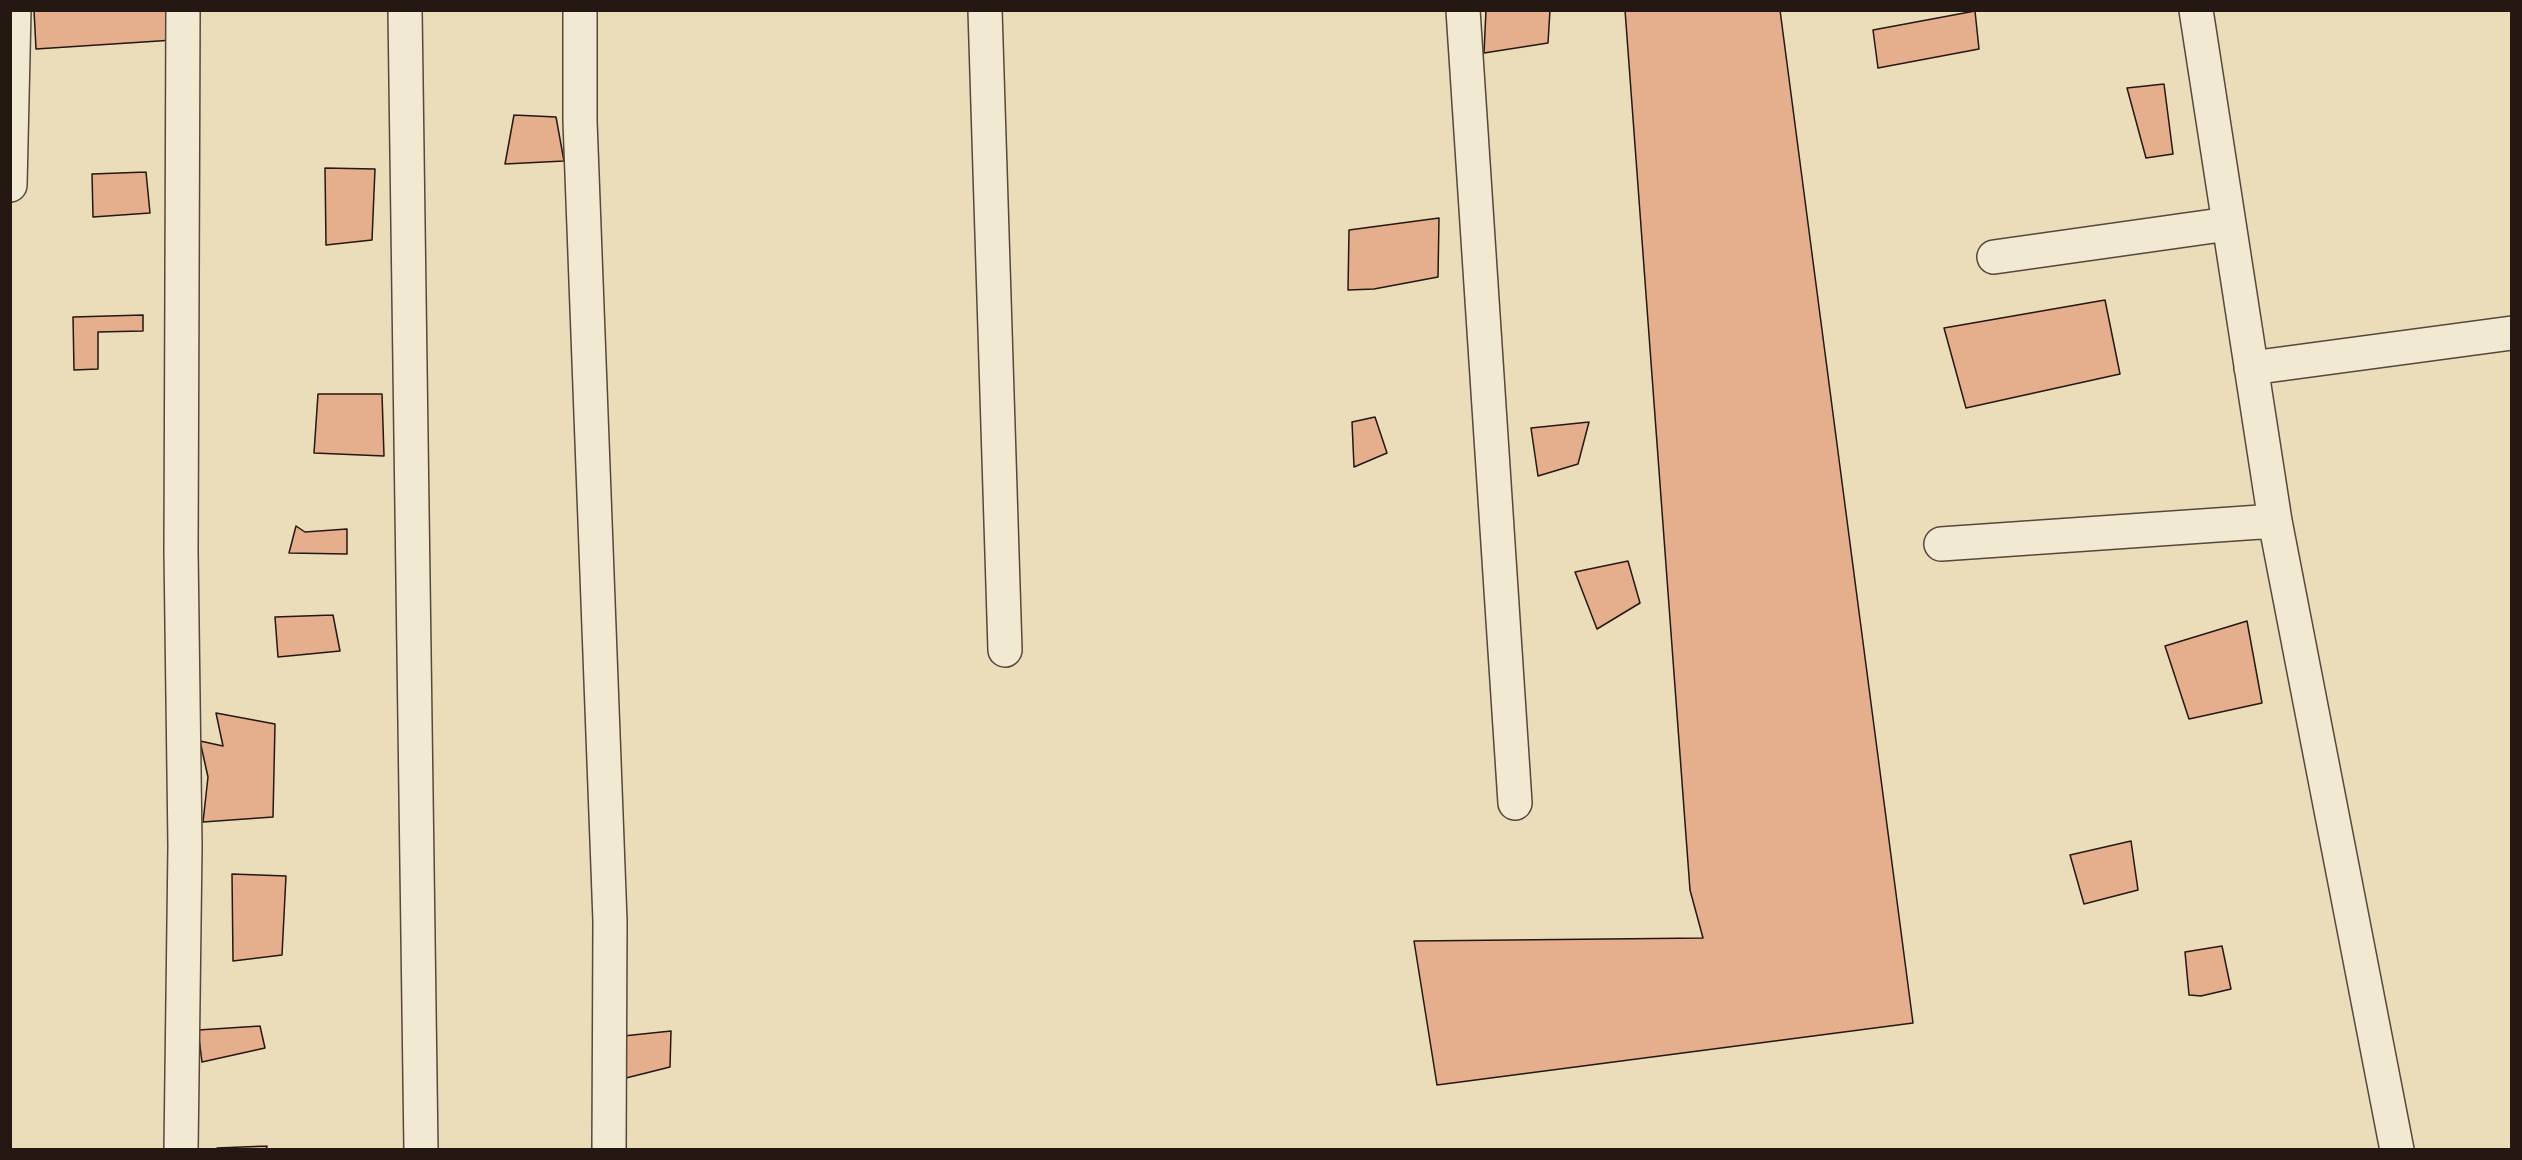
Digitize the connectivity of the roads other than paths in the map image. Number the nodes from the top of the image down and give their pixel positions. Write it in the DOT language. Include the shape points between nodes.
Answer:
graph roads {
  1 [pos="14,10"];
  2 [pos="183,10"];
  3 [pos="405,10"];
  4 [pos="580,10"];
  5 [pos="984,10"];
  6 [pos="1463,10"];
  7 [pos="2196,10"];
  8 [pos="10,185"];
  9 [pos="2228,224"];
  10 [pos="1994,257"];
  11 [pos="2511,333"];
  12 [pos="2251,368"];
  13 [pos="2275,521"];
  14 [pos="1941,544"];
  15 [pos="1005,650"];
  16 [pos="1515,803"];
  17 [pos="181,1149"];
  18 [pos="422,1149"];
  19 [pos="609,1149"];
  20 [pos="2397,1149"];
  1 -- 8 [label="street"];
  2 -- 17 [label="street" via="181,551 185,846"];
  3 -- 18 [label="street"];
  4 -- 19 [label="street" via="580,121 610,921"];
  5 -- 15 [label="street"];
  6 -- 16 [label="street"];
  7 -- 9 [label="street"];
  9 -- 10 [label="street"];
  9 -- 12 [label="street"];
  11 -- 12 [label="street"];
  12 -- 13 [label="street"];
  13 -- 14 [label="street"];
  13 -- 20 [label="street"];
}
